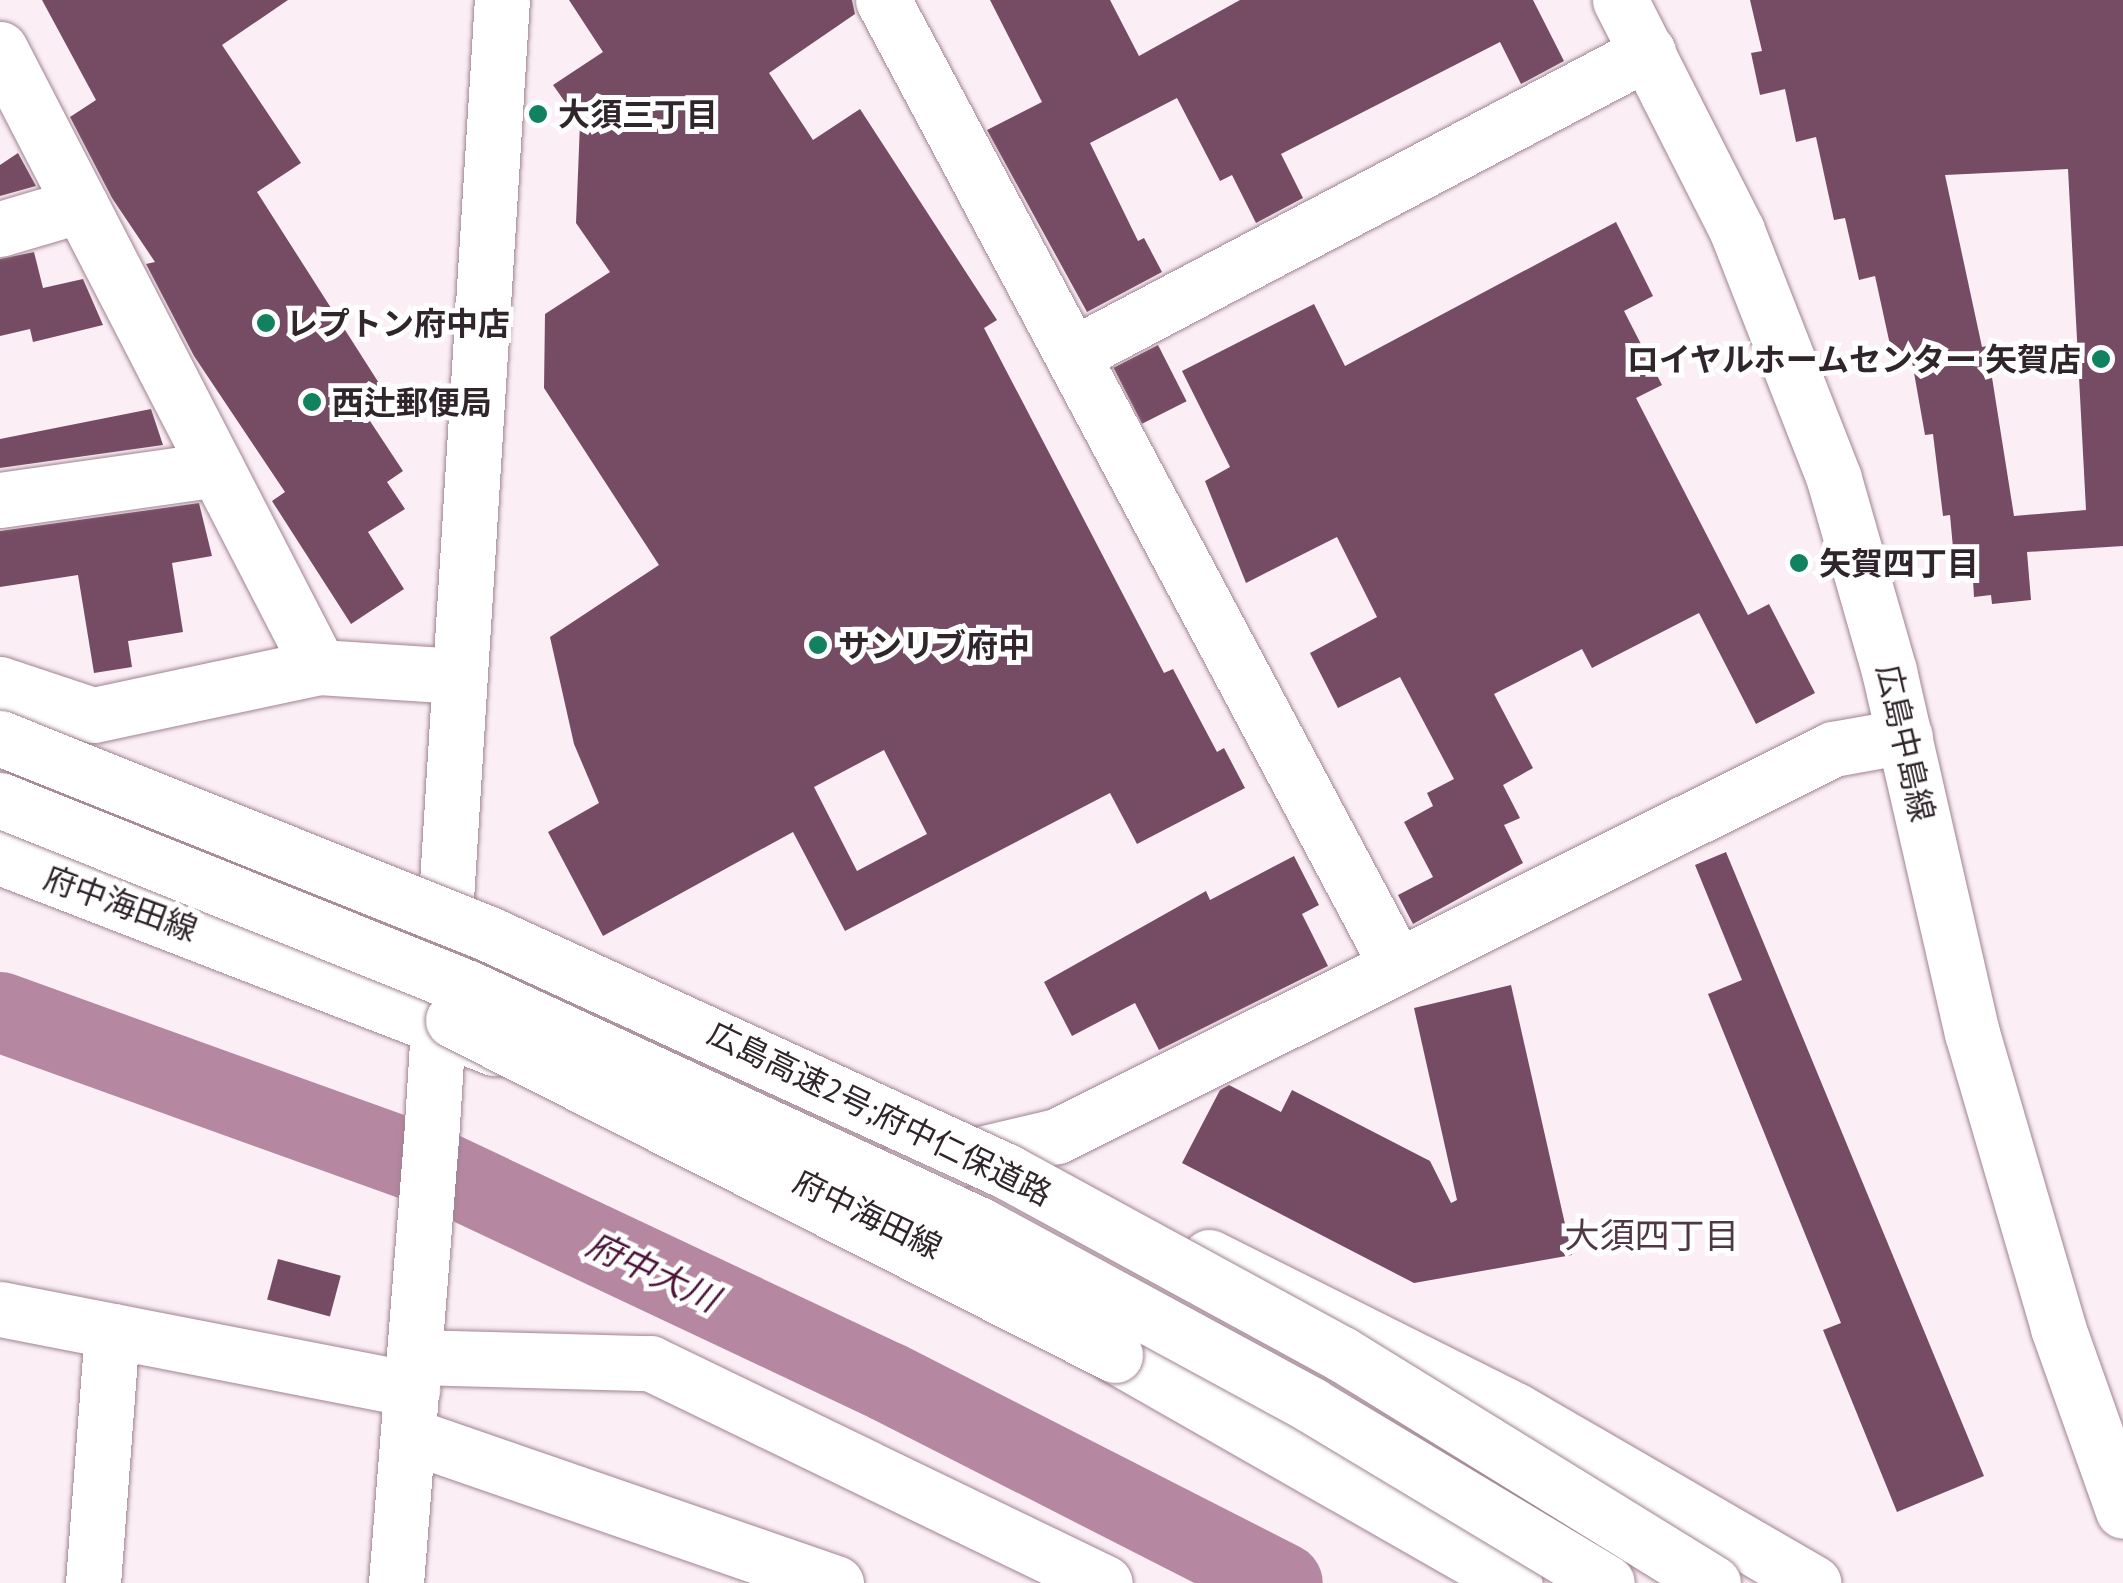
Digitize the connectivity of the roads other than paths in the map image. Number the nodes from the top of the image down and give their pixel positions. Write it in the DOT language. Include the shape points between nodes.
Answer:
graph roads {
  1 [pos="502,0"];
  2 [pos="883,0"];
  3 [pos="1620,0"];
  4 [pos="0,49"];
  5 [pos="1648,52"];
  6 [pos="81,205"];
  7 [pos="0,229"];
  8 [pos="1072,355"];
  9 [pos="217,469"];
  10 [pos="0,500"];
  11 [pos="319,666"];
  12 [pos="460,676"];
  13 [pos="0,684"];
  14 [pos="1905,736"];
  15 [pos="0,738"];
  16 [pos="0,800"];
  17 [pos="0,820"];
  18 [pos="0,858"];
  19 [pos="1397,966"];
  20 [pos="438,1024"];
  21 [pos="1008,1172"];
  22 [pos="862,1208"];
  23 [pos="0,1309"];
  24 [pos="112,1331"];
  25 [pos="411,1394"];
  26 [pos="2123,1511"];
  27 [pos="93,1583"];
  28 [pos="396,1583"];
  29 [pos="834,1583"];
  30 [pos="1105,1583"];
  31 [pos="1514,1583"];
  32 [pos="1607,1583"];
  33 [pos="1713,1583"];
  34 [pos="1727,1583"];
  35 [pos="1814,1583"];
  1 -- 12 [label="main road"];
  2 -- 8 [label="main road"];
  3 -- 5 [label="main road, 広島中島線"];
  4 -- 6 [label="main road"];
  5 -- 8 [label="main road"];
  5 -- 14 [label="main road, 広島中島線" via="1737,231 1788,354 1853,542"];
  6 -- 7 [label="main road"];
  6 -- 9 [label="main road"];
  8 -- 19 [label="main road"];
  9 -- 10 [label="main road"];
  9 -- 11 [label="main road"];
  11 -- 12 [label="main road"];
  11 -- 13 [label="main road" via="92,715"];
  12 -- 20 [label="main road"];
  14 -- 19 [label="main road" via="1833,749"];
  14 -- 26 [label="main road, 広島中島線" via="1972,1033 2058,1328"];
  15 -- 21 [label="main road, 広島高速2号;府中仁保道路, bridge" via="489,934"];
  16 -- 32 [label="main road, 広島高速2号;府中仁保道路, bridge" via="468,988 980,1225 1327,1414"];
  17 -- 31 [label="main road, bridge" via="412,998 1115,1355"];
  18 -- 20 [label="main road, 府中海田線"];
  19 -- 22 [label="main road" via="1057,1136 896,1174"];
  20 -- 22 [label="main road, 府中海田線"];
  20 -- 25 [label="main road"];
  21 -- 33 [label="main road, 広島高速2号;府中仁保道路, bridge" via="1342,1354"];
  21 -- 35 [label="main road, bridge" via="1370,1333"];
  22 -- 34 [label="main road, 府中海田線" via="1214,1390 1492,1521"];
  23 -- 24 [label="main road"];
  24 -- 25 [label="main road"];
  24 -- 27 [label="main road"];
  25 -- 28 [label="main road"];
  25 -- 29 [label="main road"];
  25 -- 30 [label="main road" via="650,1363"];
}
